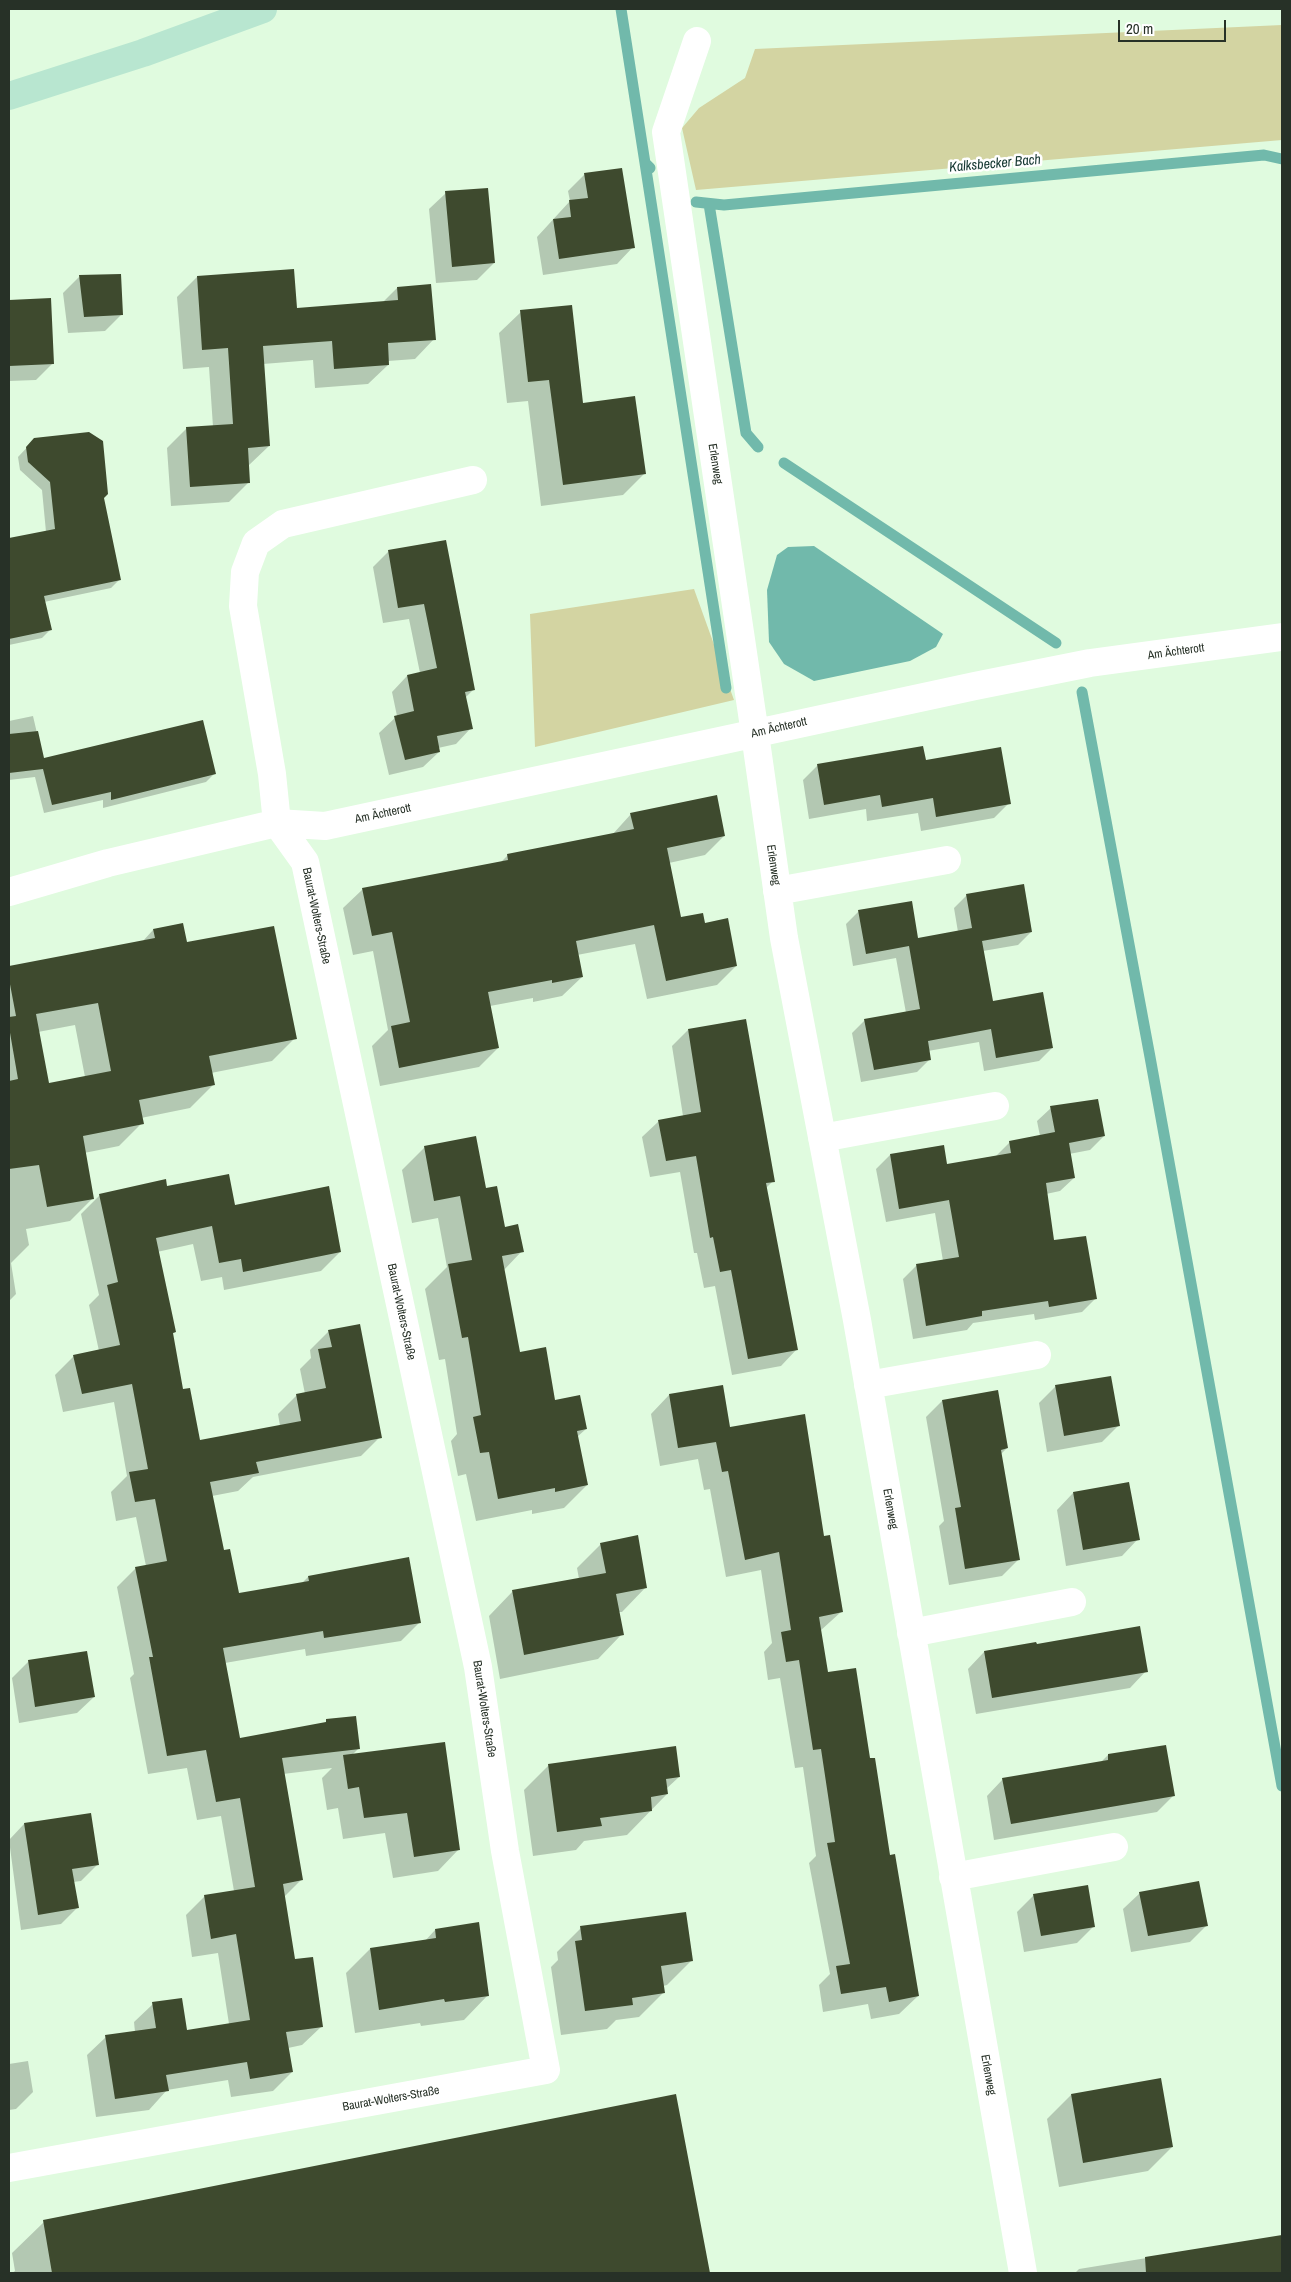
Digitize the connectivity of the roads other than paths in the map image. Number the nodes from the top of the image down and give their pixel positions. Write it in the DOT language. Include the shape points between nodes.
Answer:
graph roads {
  1 [pos="263,9"];
  2 [pos="697,41"];
  3 [pos="9,96"];
  4 [pos="473,480"];
  5 [pos="1282,637"];
  6 [pos="755,734"];
  7 [pos="277,824"];
  8 [pos="947,860"];
  9 [pos="777,891"];
  10 [pos="9,892"];
  11 [pos="995,1106"];
  12 [pos="822,1138"];
  13 [pos="1037,1355"];
  14 [pos="868,1385"];
  15 [pos="1072,1602"];
  16 [pos="911,1633"];
  17 [pos="1114,1847"];
  18 [pos="953,1877"];
  19 [pos="9,2168"];
  20 [pos="1023,2273"];
  1 -- 3 [label="main road"];
  2 -- 6 [label="street, Erlenweg" via="666,132"];
  4 -- 7 [label="street" via="283,524 256,544 245,572 243,606 272,774"];
  5 -- 6 [label="street, Am Ächterott" via="1090,663"];
  6 -- 7 [label="street, Am Ächterott" via="325,826"];
  6 -- 9 [label="street, Erlenweg"];
  7 -- 10 [label="street, Am Ächterott" via="108,862"];
  7 -- 19 [label="street, Baurat-Wolters-Straße" via="305,862 478,1667 505,1851 546,2070"];
  8 -- 9 [label="street, Erlenweg"];
  9 -- 12 [label="street, Erlenweg"];
  11 -- 12 [label="street"];
  12 -- 14 [label="street, Erlenweg"];
  13 -- 14 [label="street"];
  14 -- 16 [label="street, Erlenweg"];
  15 -- 16 [label="street"];
  16 -- 18 [label="street, Erlenweg"];
  17 -- 18 [label="street"];
  18 -- 20 [label="street, Erlenweg"];
}
